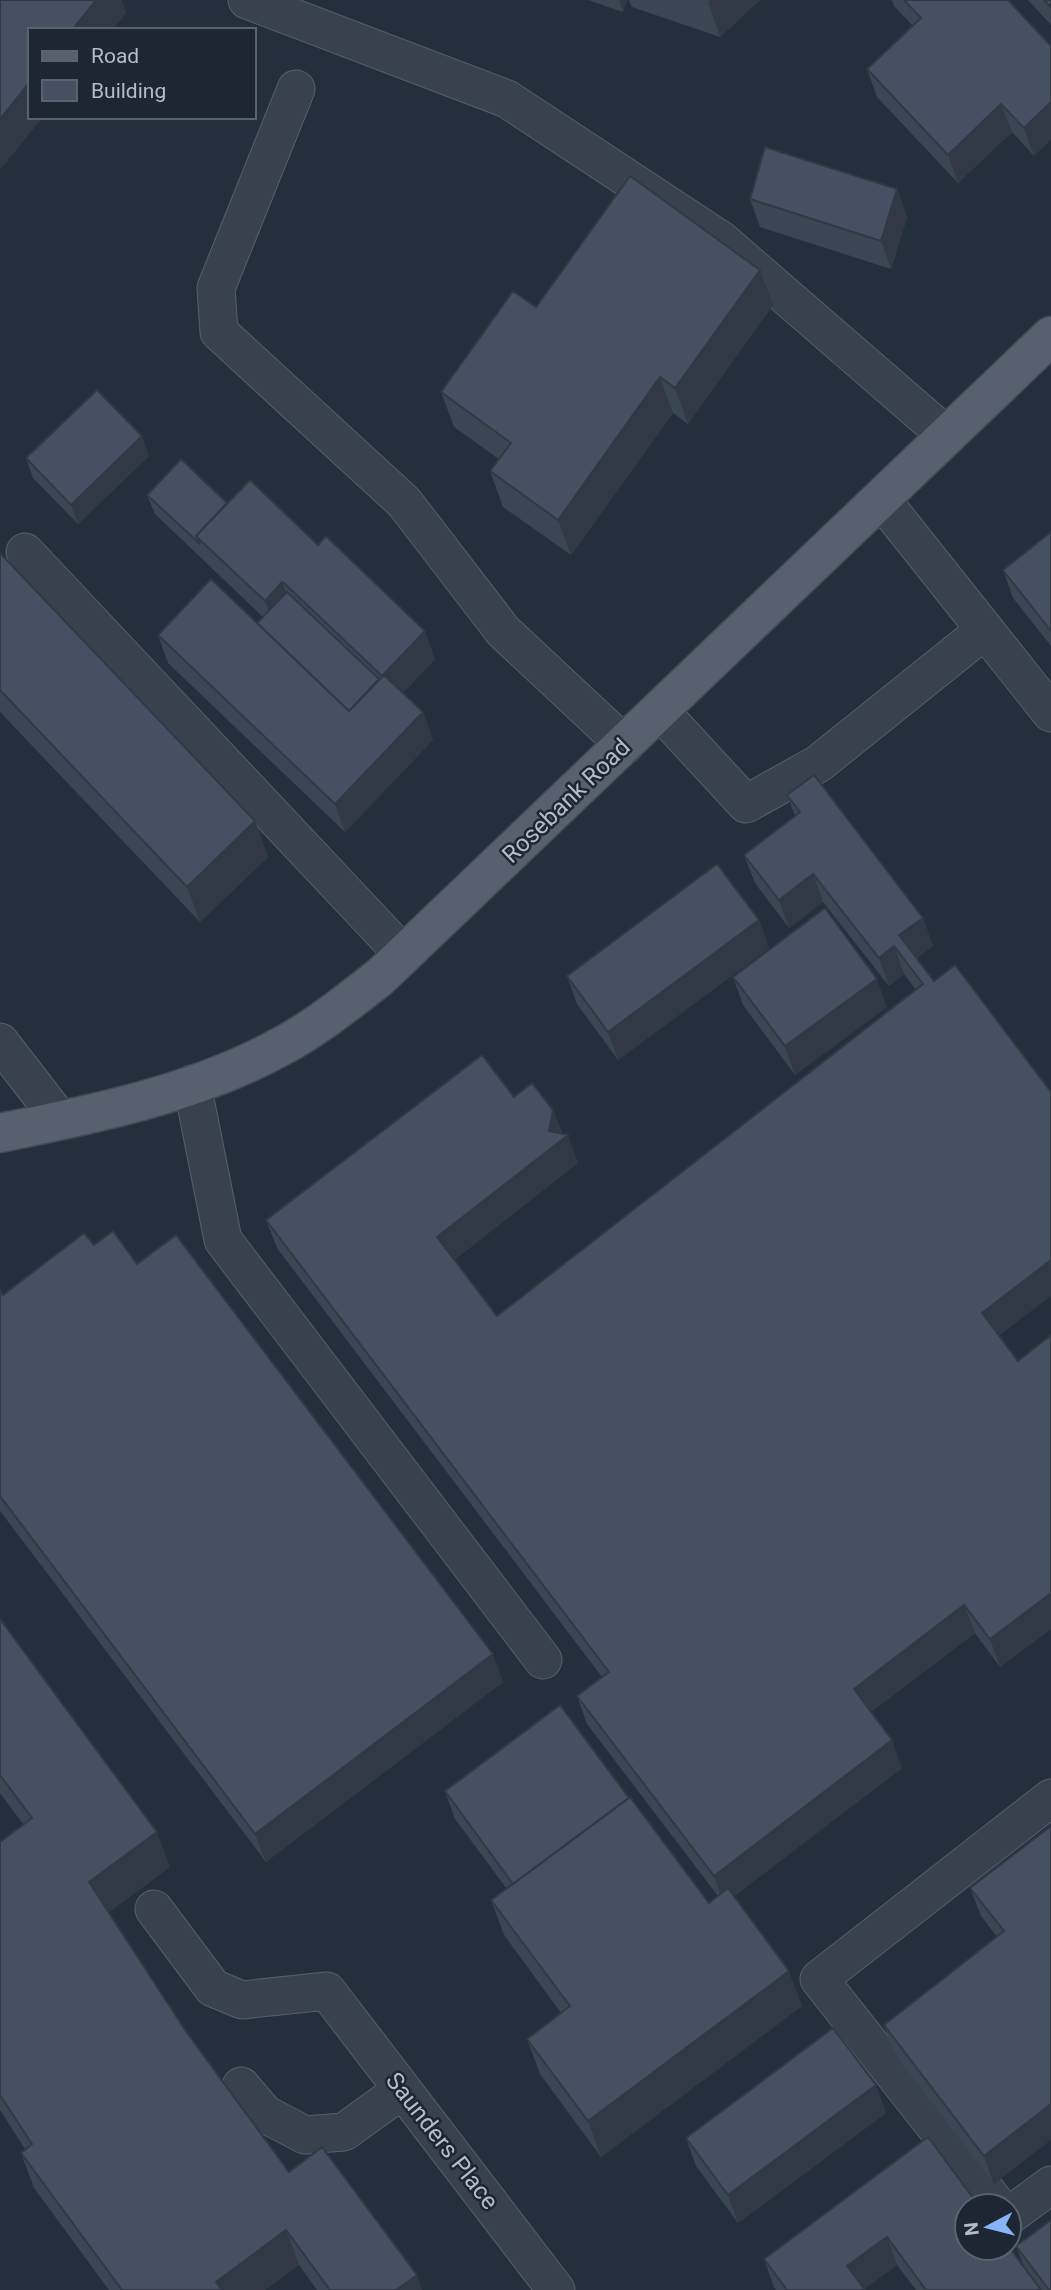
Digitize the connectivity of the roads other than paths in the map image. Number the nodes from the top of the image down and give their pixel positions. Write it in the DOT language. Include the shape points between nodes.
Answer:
graph roads {
  1 [pos="247,0"];
  2 [pos="296,89"];
  3 [pos="1051,335"];
  4 [pos="946,435"];
  5 [pos="881,499"];
  6 [pos="25,552"];
  7 [pos="985,630"];
  8 [pos="660,711"];
  9 [pos="1051,713"];
  10 [pos="625,745"];
  11 [pos="404,955"];
  12 [pos="0,1042"];
  13 [pos="192,1084"];
  14 [pos="61,1121"];
  15 [pos="0,1133"];
  16 [pos="543,1660"];
  17 [pos="1051,1798"];
  18 [pos="154,1909"];
  19 [pos="241,2086"];
  20 [pos="402,2090"];
  21 [pos="1051,2185"];
  22 [pos="987,2192"];
  23 [pos="1023,2206"];
  24 [pos="556,2290"];
  1 -- 4 [label="street" via="507,99 721,240"];
  2 -- 10 [label="street" via="216,288 219,332 404,502 503,631"];
  3 -- 4 [label="main road, Rosebank Road"];
  4 -- 5 [label="main road, Rosebank Road"];
  5 -- 7 [label="street"];
  5 -- 8 [label="main road, Rosebank Road"];
  6 -- 11 [label="street"];
  7 -- 8 [label="street" via="818,764 746,804"];
  7 -- 9 [label="street"];
  8 -- 10 [label="main road, Rosebank Road"];
  10 -- 11 [label="main road, Rosebank Road"];
  11 -- 13 [label="main road, Rosebank Road" via="326,1018 279,1047"];
  12 -- 14 [label="street"];
  13 -- 14 [label="main road, Rosebank Road"];
  13 -- 16 [label="street" via="223,1240"];
  14 -- 15 [label="main road, Rosebank Road"];
  17 -- 22 [label="street" via="819,1979"];
  18 -- 20 [label="street, Saunders Place" via="213,1988 242,2000 327,1991"];
  19 -- 20 [label="street" via="265,2114 305,2135 344,2132"];
  20 -- 24 [label="street, Saunders Place"];
  21 -- 23 [label="street"];
}
